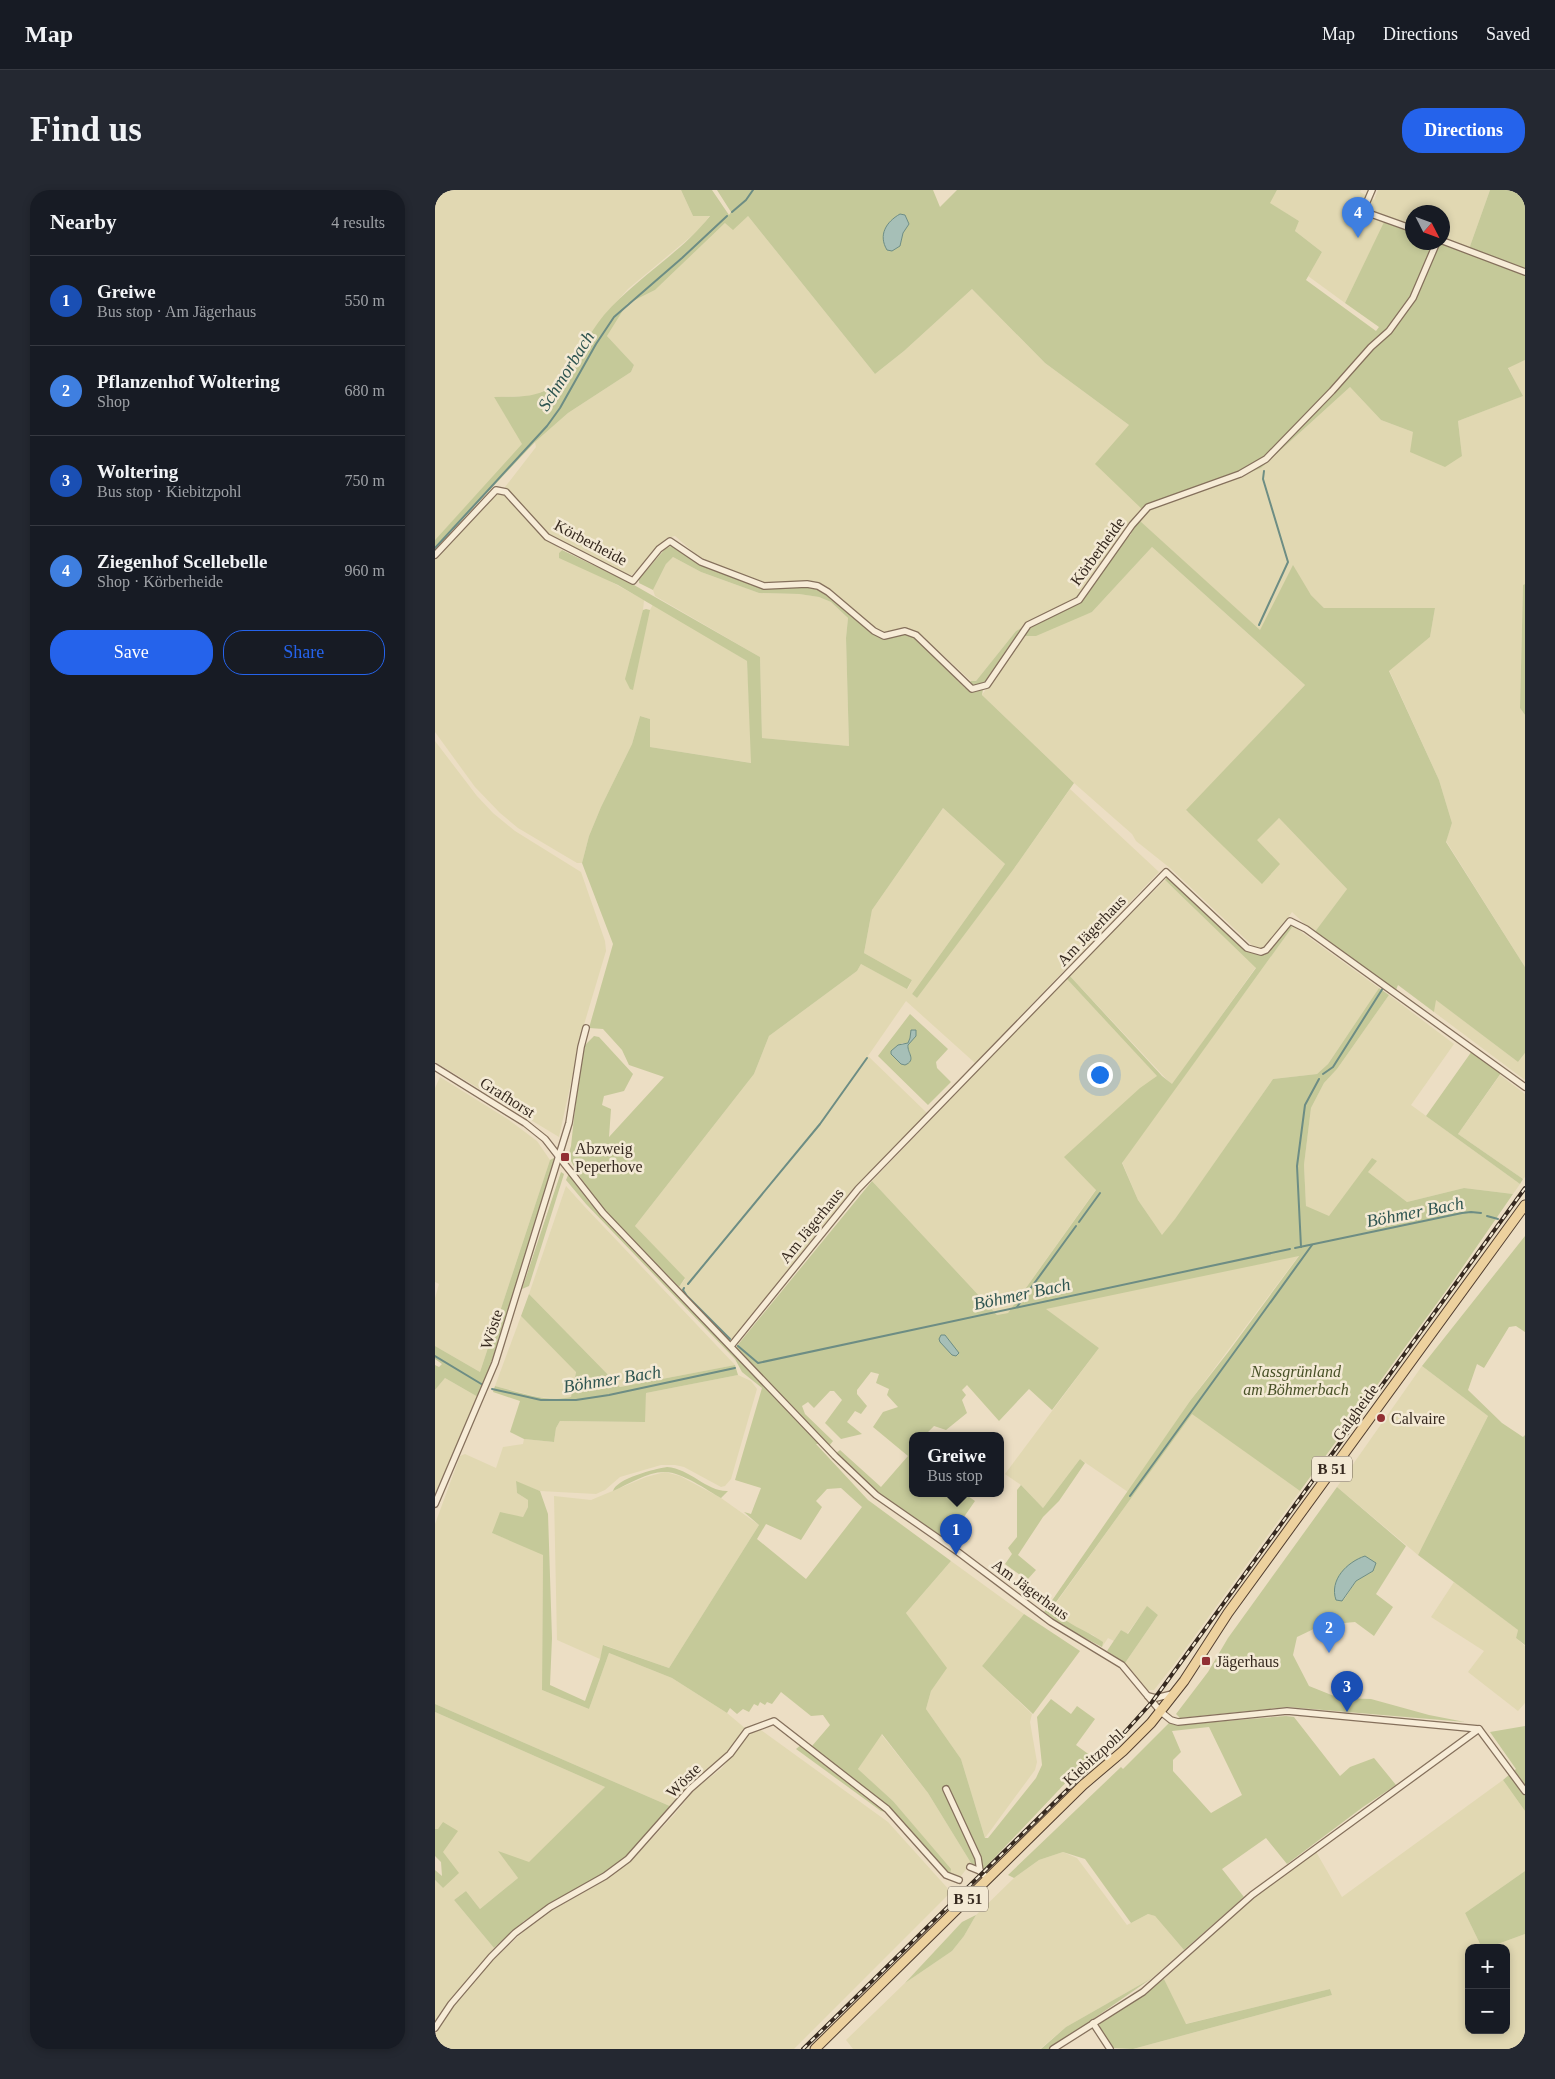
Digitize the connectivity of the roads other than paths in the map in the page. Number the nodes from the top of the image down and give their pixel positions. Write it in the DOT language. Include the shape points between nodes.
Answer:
graph roads {
  1 [pos="1372,190"];
  2 [pos="1405,226"];
  3 [pos="1450,244"];
  4 [pos="1434,250"];
  5 [pos="1525,272"];
  6 [pos="435,555"];
  7 [pos="586,1028"];
  8 [pos="435,1067"];
  9 [pos="1525,1087"];
  10 [pos="560,1157"];
  11 [pos="1523,1209"];
  12 [pos="731,1346"];
  13 [pos="435,1504"];
  14 [pos="1176,1692"];
  15 [pos="1148,1696"];
  16 [pos="1161,1712"];
  17 [pos="1479,1729"];
  18 [pos="946,1789"];
  19 [pos="1525,1791"];
  20 [pos="970,1867"];
  21 [pos="980,1871"];
  22 [pos="988,1879"];
  23 [pos="959,1880"];
  24 [pos="1093,2023"];
  25 [pos="435,2028"];
  26 [pos="815,2049"];
  27 [pos="1053,2049"];
  28 [pos="1111,2049"];
  1 -- 2 [label="street" via="1367,210"];
  3 -- 5 [label="street"];
  4 -- 6 [label="street, Körberheide" via="1413,298 1389,331 1266,459 1240,474 1148,507 1079,600 1028,625 987,685 972,689 917,635 905,632 884,636 818,586 764,586 701,562 670,541 659,549 633,581 547,537 506,492 496,490"];
  7 -- 10 [label="street, Wöste"];
  8 -- 10 [label="street, Grafhorst" via="525,1123"];
  9 -- 12 [label="street, Am Jägerhaus" via="1306,928 1290,921 1266,950 1261,952 1247,948 1166,872 858,1189"];
  10 -- 12 [label="street, Am Jägerhaus" via="603,1213"];
  10 -- 13 [label="street, Wöste" via="489,1380"];
  11 -- 14 [label="main road, Galgheide / B 51" via="1234,1605"];
  12 -- 15 [label="street, Am Jägerhaus" via="876,1495 1045,1617 1117,1662"];
  14 -- 15 [label="street" via="1163,1697"];
  14 -- 16 [label="main road, Galgheide / B 51"];
  15 -- 16 [label="street, Am Jägerhaus"];
  16 -- 17 [label="street" via="1178,1722 1287,1712"];
  16 -- 22 [label="main road, Kiebitzpohl / B 51"];
  17 -- 19 [label="street"];
  17 -- 24 [label="street" via="1252,1895 1154,1983"];
  18 -- 21 [label="street" via="978,1858"];
  20 -- 21 [label="street"];
  21 -- 22 [label="street"];
  22 -- 26 [label="main road, Kiebitzpohl / B 51"];
  23 -- 25 [label="street, Wöste" via="946,1875 887,1809 774,1721 747,1731 730,1754 690,1789 638,1850 620,1866 550,1907 515,1933 491,1956"];
  24 -- 27 [label="street"];
  24 -- 28 [label="street"];
}
